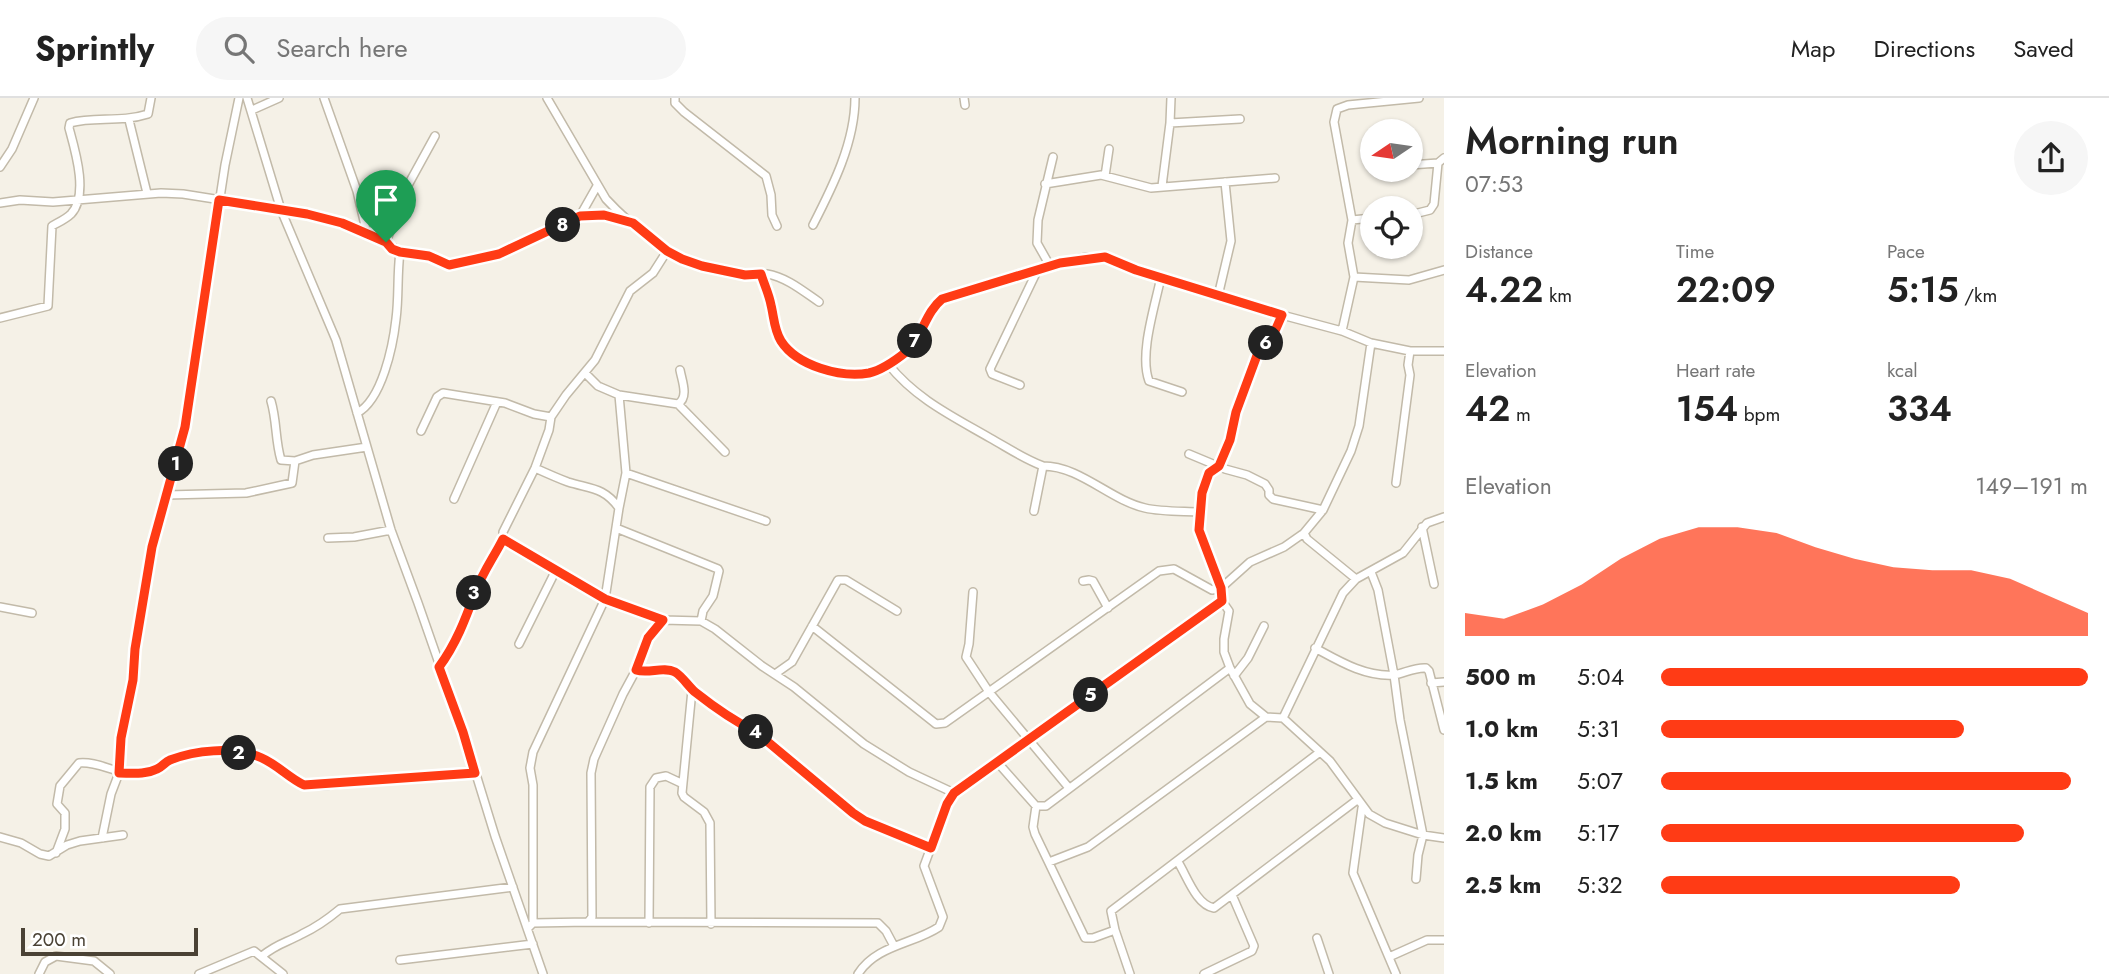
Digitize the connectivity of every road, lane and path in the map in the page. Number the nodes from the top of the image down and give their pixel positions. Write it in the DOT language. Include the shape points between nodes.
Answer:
graph roads {
  1 [pos="34,98"];
  2 [pos="151,98"];
  3 [pos="239,98"];
  4 [pos="247,98"];
  5 [pos="279,98"];
  6 [pos="324,98"];
  7 [pos="547,98"];
  8 [pos="675,98"];
  9 [pos="855,98"];
  10 [pos="1171,98"];
  11 [pos="1419,98"];
  12 [pos="252,110"];
  13 [pos="1240,119"];
  14 [pos="129,120"];
  15 [pos="1170,123"];
  16 [pos="435,135"];
  17 [pos="1109,149"];
  18 [pos="1053,157"];
  19 [pos="1441,161"];
  20 [pos="1423,163"];
  21 [pos="0,167"];
  22 [pos="1105,176"];
  23 [pos="1275,178"];
  24 [pos="1225,182"];
  25 [pos="1045,184"];
  26 [pos="597,186"];
  27 [pos="1162,186"];
  28 [pos="147,193"];
  29 [pos="76,200"];
  30 [pos="219,200"];
  31 [pos="0,203"];
  32 [pos="281,209"];
  33 [pos="1423,212"];
  34 [pos="580,216"];
  35 [pos="1360,219"];
  36 [pos="1352,220"];
  37 [pos="633,223"];
  38 [pos="813,225"];
  39 [pos="777,226"];
  40 [pos="367,234"];
  41 [pos="386,242"];
  42 [pos="667,251"];
  43 [pos="400,252"];
  44 [pos="1050,266"];
  45 [pos="1444,270"];
  46 [pos="1037,271"];
  47 [pos="761,274"];
  48 [pos="1161,277"];
  49 [pos="1354,277"];
  50 [pos="1218,296"];
  51 [pos="819,302"];
  52 [pos="1282,315"];
  53 [pos="0,318"];
  54 [pos="1342,331"];
  55 [pos="1371,342"];
  56 [pos="1410,351"];
  57 [pos="1444,351"];
  58 [pos="888,364"];
  59 [pos="680,370"];
  60 [pos="584,373"];
  61 [pos="1020,385"];
  62 [pos="1182,392"];
  63 [pos="619,395"];
  64 [pos="271,401"];
  65 [pos="497,402"];
  66 [pos="678,404"];
  67 [pos="357,414"];
  68 [pos="551,417"];
  69 [pos="421,430"];
  70 [pos="367,447"];
  71 [pos="725,452"];
  72 [pos="1189,454"];
  73 [pos="295,461"];
  74 [pos="1043,466"];
  75 [pos="1219,466"];
  76 [pos="536,468"];
  77 [pos="626,473"];
  78 [pos="1396,483"];
  79 [pos="167,495"];
  80 [pos="454,499"];
  81 [pos="619,508"];
  82 [pos="1323,510"];
  83 [pos="1034,511"];
  84 [pos="1200,512"];
  85 [pos="1444,517"];
  86 [pos="766,521"];
  87 [pos="1422,527"];
  88 [pos="616,528"];
  89 [pos="391,530"];
  90 [pos="1304,533"];
  91 [pos="328,538"];
  92 [pos="503,539"];
  93 [pos="556,569"];
  94 [pos="1371,572"];
  95 [pos="1356,579"];
  96 [pos="1083,581"];
  97 [pos="1434,584"];
  98 [pos="1221,588"];
  99 [pos="973,592"];
  100 [pos="605,599"];
  101 [pos="1222,601"];
  102 [pos="0,607"];
  103 [pos="1108,608"];
  104 [pos="897,611"];
  105 [pos="32,613"];
  106 [pos="663,620"];
  107 [pos="701,621"];
  108 [pos="812,626"];
  109 [pos="1264,626"];
  110 [pos="519,644"];
  111 [pos="1315,648"];
  112 [pos="439,667"];
  113 [pos="636,670"];
  114 [pos="1232,672"];
  115 [pos="775,674"];
  116 [pos="1394,674"];
  117 [pos="1444,682"];
  118 [pos="1431,683"];
  119 [pos="692,690"];
  120 [pos="989,692"];
  121 [pos="1443,716"];
  122 [pos="1266,717"];
  123 [pos="1283,718"];
  124 [pos="1444,730"];
  125 [pos="1029,740"];
  126 [pos="1320,752"];
  127 [pos="998,763"];
  128 [pos="119,773"];
  129 [pos="475,773"];
  130 [pos="681,783"];
  131 [pos="1069,788"];
  132 [pos="954,793"];
  133 [pos="1357,800"];
  134 [pos="1037,806"];
  135 [pos="1362,808"];
  136 [pos="123,835"];
  137 [pos="1423,835"];
  138 [pos="0,837"];
  139 [pos="102,838"];
  140 [pos="1444,838"];
  141 [pos="931,848"];
  142 [pos="56,853"];
  143 [pos="1049,862"];
  144 [pos="1178,862"];
  145 [pos="1416,879"];
  146 [pos="513,887"];
  147 [pos="1232,895"];
  148 [pos="588,922"];
  149 [pos="649,923"];
  150 [pos="711,923"];
  151 [pos="530,926"];
  152 [pos="1115,930"];
  153 [pos="1317,937"];
  154 [pos="1444,940"];
  155 [pos="533,944"];
  156 [pos="894,946"];
  157 [pos="262,956"];
  158 [pos="1390,957"];
  159 [pos="400,960"];
  160 [pos="39,974"];
  161 [pos="110,974"];
  162 [pos="199,974"];
  163 [pos="283,974"];
  164 [pos="543,974"];
  165 [pos="858,974"];
  166 [pos="1130,974"];
  167 [pos="1204,974"];
  168 [pos="1329,974"];
  169 [pos="1396,974"];
  1 -- 21 [label="street"];
  2 -- 14 [label="street" via="148,114"];
  3 -- 30 [label="street"];
  4 -- 12 [label="street"];
  5 -- 12 [label="street"];
  6 -- 40 [label="street"];
  7 -- 26 [label="street"];
  8 -- 39 [label="street" via="684,112 766,176"];
  9 -- 38 [label="street" via="844,155"];
  10 -- 15 [label="street"];
  11 -- 36 [label="street" via="1337,108 1334,122"];
  12 -- 32 [label="street"];
  13 -- 15 [label="street"];
  14 -- 28 [label="street"];
  14 -- 29 [label="street" via="70,123 79,169"];
  15 -- 27 [label="street"];
  16 -- 41 [label="street" via="407,187"];
  17 -- 22 [label="street"];
  18 -- 25 [label="street"];
  19 -- 20 [label="street"];
  19 -- 33 [label="street" via="1434,204"];
  22 -- 25 [label="street"];
  22 -- 27 [label="street" via="1151,188"];
  23 -- 24 [label="street"];
  24 -- 27 [label="street"];
  24 -- 50 [label="street" via="1231,241"];
  25 -- 44 [label="street" via="1037,243"];
  26 -- 34 [label="street"];
  26 -- 37 [label="street"];
  28 -- 29 [label="street"];
  28 -- 30 [label="street"];
  29 -- 31 [label="street"];
  29 -- 53 [label="street" via="73,212 52,226 48,306"];
  30 -- 32 [label="street"];
  30 -- 79 [label="street" via="185,427"];
  32 -- 40 [label="street" via="342,223"];
  32 -- 67 [label="street" via="336,340"];
  34 -- 37 [label="street" via="604,215"];
  34 -- 43 [label="street" via="514,248 455,265"];
  35 -- 36 [label="street"];
  36 -- 49 [label="street" via="1348,243"];
  37 -- 42 [label="street"];
  40 -- 41 [label="street"];
  41 -- 43 [label="street"];
  42 -- 47 [label="street" via="702,266"];
  42 -- 60 [label="street" via="653,273 630,291 605,344"];
  43 -- 67 [label="street" via="397,317 387,364 366,409"];
  44 -- 46 [label="street"];
  44 -- 48 [label="street" via="1105,257"];
  45 -- 49 [label="street" via="1409,280"];
  46 -- 58 [label="street" via="942,299 920,335"];
  46 -- 61 [label="street" via="990,369"];
  47 -- 51 [label="street" via="790,282"];
  47 -- 58 [label="street" via="781,341 791,352 831,371 850,374 871,373"];
  48 -- 50 [label="street"];
  48 -- 62 [label="street" via="1146,372 1149,382"];
  49 -- 54 [label="street"];
  50 -- 52 [label="street"];
  52 -- 54 [label="street"];
  52 -- 75 [label="street" via="1259,350"];
  54 -- 55 [label="street"];
  55 -- 56 [label="street"];
  55 -- 82 [label="street" via="1359,426"];
  56 -- 57 [label="street"];
  56 -- 78 [label="street"];
  58 -- 74 [label="street" via="916,395 942,413"];
  59 -- 66 [label="street" via="685,395"];
  60 -- 63 [label="street" via="597,386"];
  60 -- 68 [label="street"];
  63 -- 66 [label="street"];
  63 -- 77 [label="street"];
  64 -- 73 [label="street" via="281,460"];
  65 -- 68 [label="street"];
  65 -- 69 [label="street" via="440,393"];
  65 -- 80 [label="street"];
  66 -- 71 [label="street"];
  67 -- 70 [label="street"];
  68 -- 76 [label="street"];
  70 -- 73 [label="street"];
  70 -- 89 [label="street"];
  72 -- 75 [label="street"];
  73 -- 79 [label="street" via="292,483 246,493"];
  74 -- 83 [label="street"];
  74 -- 84 [label="street" via="1064,470 1144,508"];
  75 -- 82 [label="street" via="1265,484 1273,499"];
  75 -- 84 [label="street" via="1209,473"];
  76 -- 81 [label="street" via="592,487 612,498"];
  76 -- 92 [label="street"];
  77 -- 81 [label="street"];
  77 -- 86 [label="street"];
  79 -- 128 [label="street" via="152,547"];
  81 -- 88 [label="street"];
  82 -- 90 [label="street"];
  84 -- 98 [label="street" via="1199,530"];
  85 -- 87 [label="street"];
  87 -- 94 [label="street" via="1403,553"];
  87 -- 97 [label="street"];
  88 -- 100 [label="street"];
  88 -- 107 [label="street" via="718,569 713,596"];
  89 -- 91 [label="street"];
  89 -- 112 [label="street"];
  90 -- 95 [label="street"];
  90 -- 98 [label="street" via="1251,562"];
  92 -- 93 [label="street"];
  92 -- 112 [label="street" via="452,650"];
  93 -- 100 [label="street"];
  93 -- 110 [label="street"];
  94 -- 95 [label="street"];
  94 -- 116 [label="street"];
  95 -- 111 [label="street" via="1343,593"];
  96 -- 103 [label="street" via="1093,581"];
  98 -- 101 [label="street"];
  98 -- 103 [label="street" via="1212,590 1167,568"];
  99 -- 120 [label="street" via="966,657"];
  100 -- 106 [label="street"];
  100 -- 151 [label="street" via="533,752"];
  101 -- 114 [label="street" via="1229,611 1224,652"];
  101 -- 125 [label="street"];
  102 -- 105 [label="street"];
  103 -- 120 [label="street"];
  104 -- 108 [label="street" via="842,579 835,582"];
  106 -- 107 [label="street"];
  106 -- 113 [label="street" via="648,638"];
  107 -- 115 [label="street"];
  108 -- 115 [label="street" via="792,662"];
  108 -- 120 [label="street" via="936,724 945,723"];
  109 -- 114 [label="street" via="1248,658"];
  111 -- 116 [label="street" via="1370,673"];
  111 -- 123 [label="street"];
  112 -- 129 [label="street"];
  113 -- 119 [label="street" via="673,671"];
  113 -- 148 [label="street" via="591,774 592,917"];
  114 -- 122 [label="street" via="1250,704"];
  114 -- 131 [label="street"];
  115 -- 132 [label="street" via="864,744"];
  116 -- 118 [label="street" via="1426,668"];
  116 -- 137 [label="street"];
  117 -- 118 [label="street"];
  118 -- 121 [label="street"];
  119 -- 130 [label="street"];
  119 -- 141 [label="street" via="756,732 865,821"];
  120 -- 125 [label="street"];
  121 -- 124 [label="street"];
  122 -- 123 [label="street"];
  122 -- 143 [label="street" via="1088,847"];
  123 -- 126 [label="street"];
  125 -- 127 [label="street"];
  125 -- 131 [label="street"];
  126 -- 133 [label="street"];
  126 -- 144 [label="street"];
  127 -- 132 [label="street"];
  127 -- 134 [label="street"];
  128 -- 129 [label="street" via="158,769 168,761 206,751 256,756 304,785"];
  128 -- 139 [label="street"];
  128 -- 142 [label="street" via="90,762 79,763 60,786 57,804 65,813 65,829"];
  129 -- 146 [label="street"];
  130 -- 149 [label="street" via="666,776 656,778 650,787"];
  130 -- 150 [label="street" via="684,797 704,812 710,823"];
  131 -- 134 [label="street" via="1046,806"];
  132 -- 141 [label="street"];
  133 -- 135 [label="street"];
  133 -- 147 [label="street"];
  134 -- 143 [label="street" via="1033,827"];
  135 -- 137 [label="street" via="1385,823"];
  135 -- 158 [label="street" via="1353,873"];
  136 -- 139 [label="street"];
  137 -- 140 [label="street"];
  137 -- 145 [label="street"];
  138 -- 142 [label="street" via="21,842 40,854"];
  139 -- 142 [label="street" via="67,845"];
  141 -- 156 [label="street" via="924,866 943,917 933,931"];
  143 -- 152 [label="street" via="1085,937"];
  144 -- 147 [label="street" via="1207,907 1214,908"];
  144 -- 152 [label="street" via="1111,911"];
  146 -- 151 [label="street"];
  146 -- 157 [label="street" via="340,909"];
  147 -- 167 [label="street" via="1254,946"];
  148 -- 149 [label="street"];
  148 -- 151 [label="street"];
  149 -- 150 [label="street"];
  150 -- 156 [label="street" via="878,923"];
  151 -- 155 [label="street"];
  152 -- 166 [label="street"];
  153 -- 168 [label="street"];
  154 -- 158 [label="street" via="1427,940"];
  155 -- 159 [label="street"];
  155 -- 164 [label="street"];
  156 -- 165 [label="street"];
  157 -- 162 [label="street" via="254,951 245,953"];
  157 -- 163 [label="street"];
  158 -- 169 [label="street"];
  160 -- 161 [label="street" via="45,962 56,956 94,961"];
}
